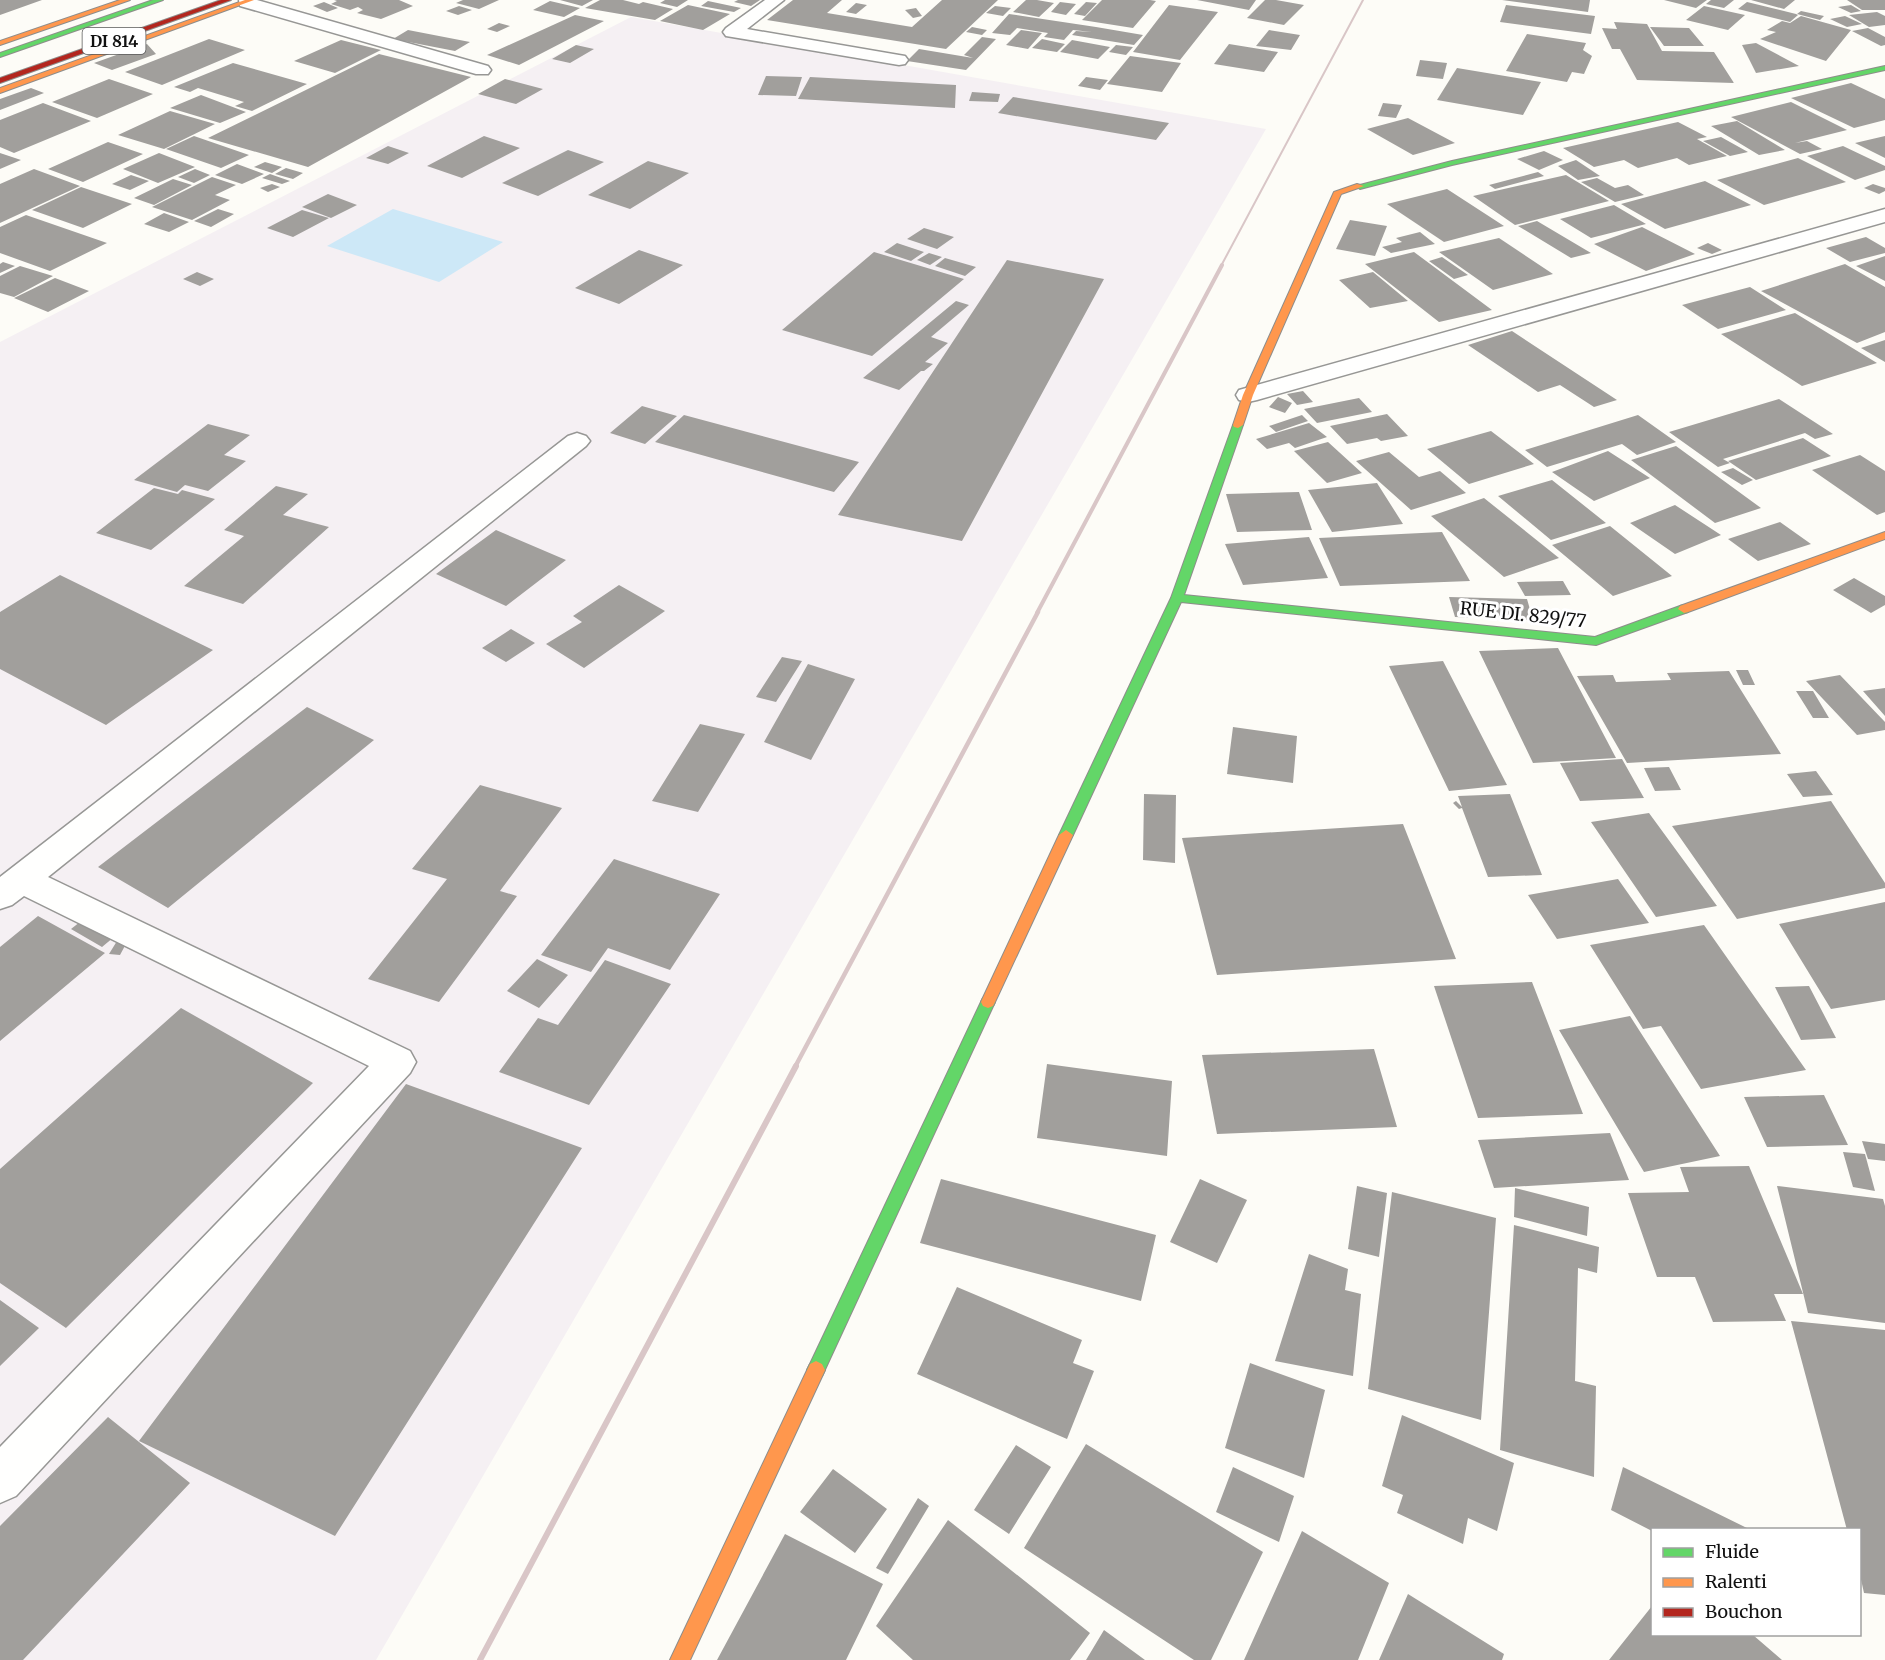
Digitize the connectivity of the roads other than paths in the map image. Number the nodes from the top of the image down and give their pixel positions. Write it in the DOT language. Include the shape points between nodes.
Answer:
graph roads {
  1 [pos="127,0"];
  2 [pos="160,0"];
  3 [pos="228,0"];
  4 [pos="776,0"];
  5 [pos="249,1"];
  6 [pos="0,43"];
  7 [pos="0,55"];
  8 [pos="899,60"];
  9 [pos="1885,68"];
  10 [pos="482,70"];
  11 [pos="0,81"];
  12 [pos="0,91"];
  13 [pos="1885,215"];
  14 [pos="1248,395"];
  15 [pos="577,441"];
  16 [pos="1885,535"];
  17 [pos="1177,598"];
  18 [pos="11,888"];
  19 [pos="0,1480"];
  20 [pos="680,1660"];
  1 -- 6 [label="street"];
  2 -- 7 [label="street, DI 814"];
  3 -- 11 [label="street, DI 814"];
  4 -- 8 [label="street" via="732,32"];
  5 -- 10 [label="street"];
  5 -- 12 [label="street"];
  9 -- 14 [label="street" via="1452,163 1338,192"];
  13 -- 14 [label="street"];
  14 -- 17 [label="street"];
  15 -- 18 [label="street"];
  16 -- 17 [label="street, RUE DI. 829/77" via="1596,641"];
  17 -- 20 [label="street"];
  18 -- 19 [label="street" via="397,1062"];
}
